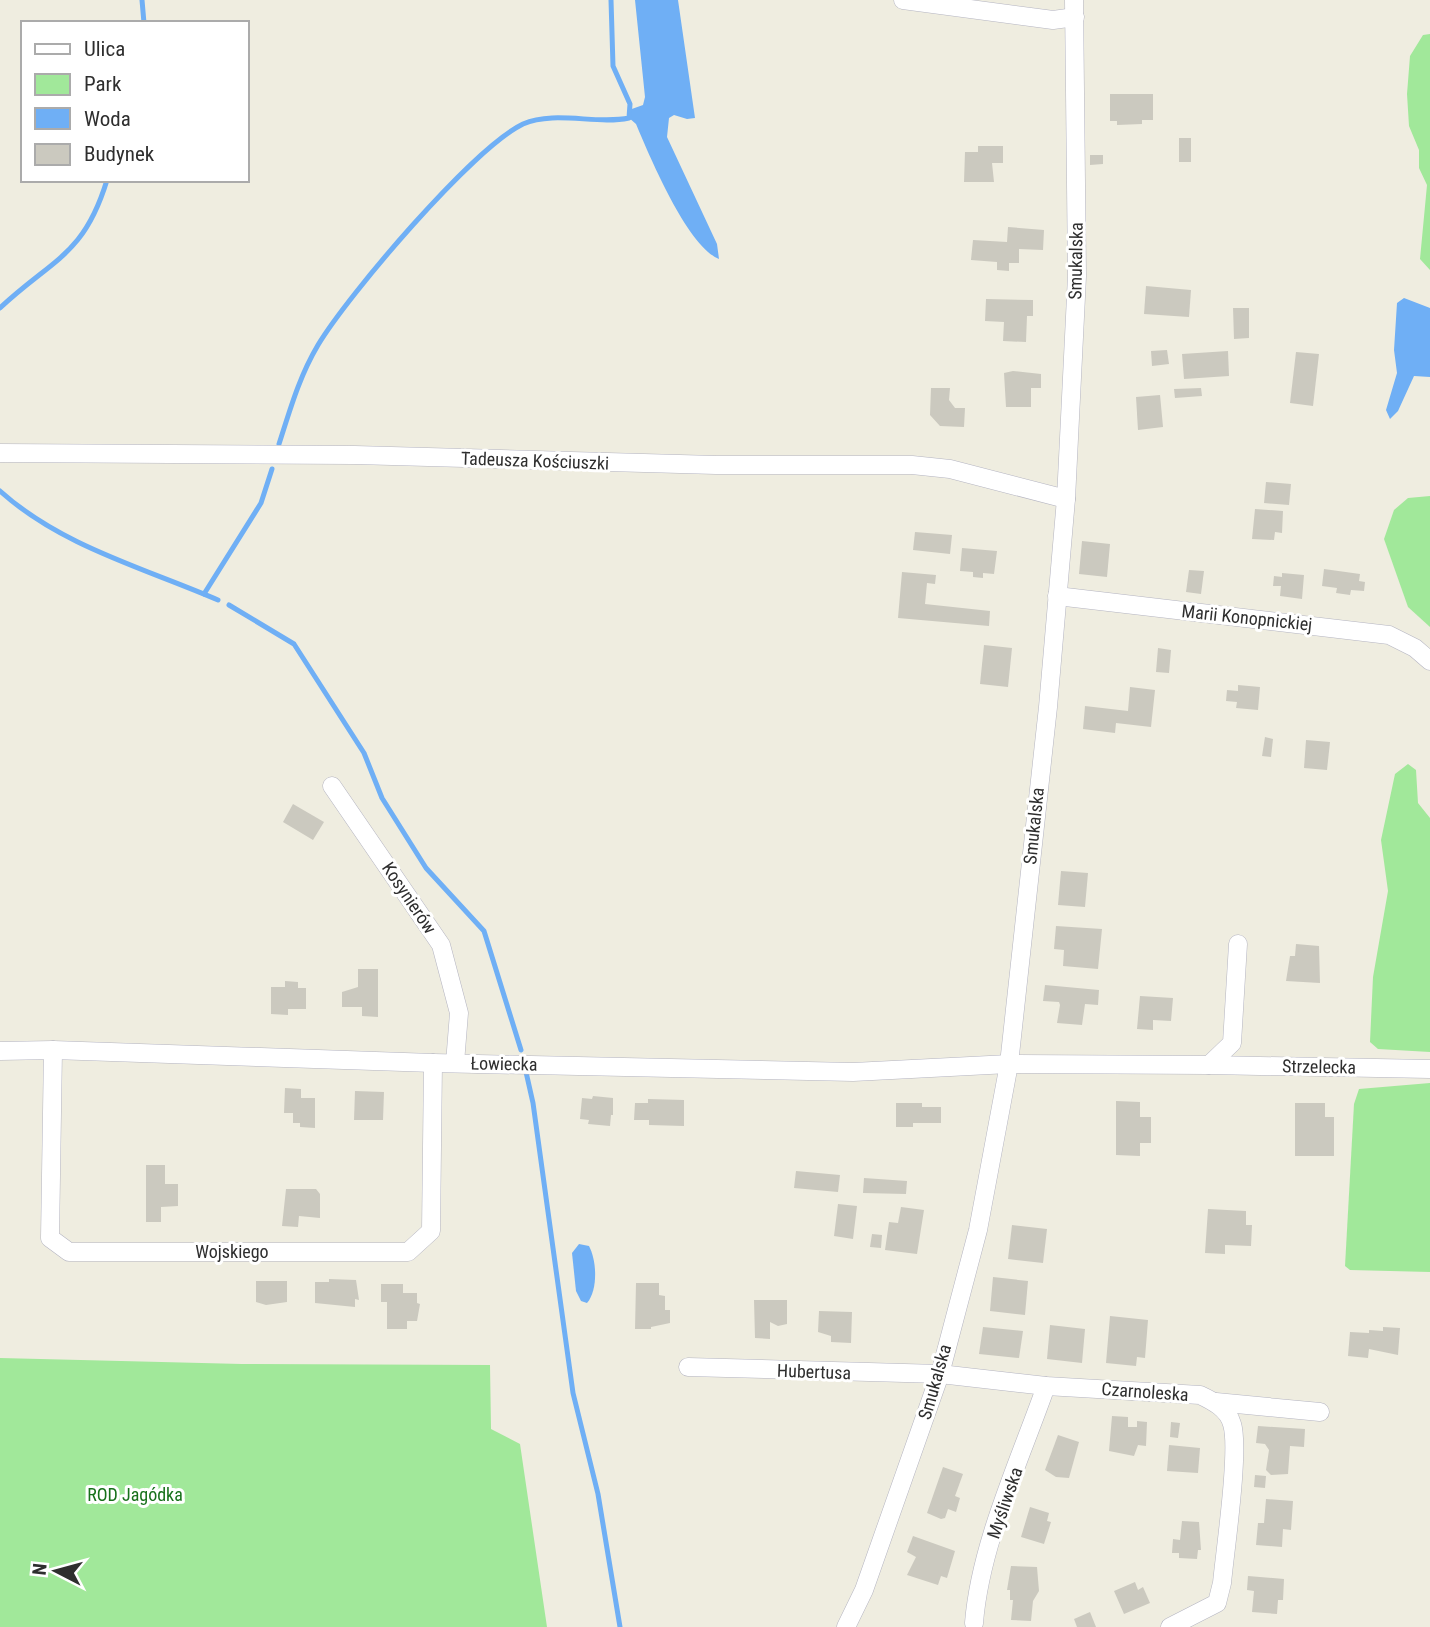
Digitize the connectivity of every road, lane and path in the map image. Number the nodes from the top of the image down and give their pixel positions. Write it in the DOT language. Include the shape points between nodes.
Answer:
graph roads {
  1 [pos="903,0"];
  2 [pos="1075,8"];
  3 [pos="0,453"];
  4 [pos="1066,499"];
  5 [pos="1057,596"];
  6 [pos="1430,661"];
  7 [pos="332,786"];
  8 [pos="1238,944"];
  9 [pos="52,1050"];
  10 [pos="0,1051"];
  11 [pos="433,1063"];
  12 [pos="455,1063"];
  13 [pos="1009,1064"];
  14 [pos="1209,1065"];
  15 [pos="1430,1069"];
  16 [pos="688,1367"];
  17 [pos="940,1374"];
  18 [pos="1046,1385"];
  19 [pos="1216,1402"];
  20 [pos="1321,1412"];
  21 [pos="974,1623"];
  22 [pos="846,1627"];
  23 [pos="1170,1627"];
  1 -- 2 [label="street" via="1053,20"];
  2 -- 4 [label="street, Smukalska" via="1077,276"];
  3 -- 4 [label="street, Tadeusza Kościuszki" via="355,454 702,465 912,465 950,469"];
  4 -- 5 [label="street, Smukalska"];
  5 -- 6 [label="street, Marii Konopnickiej" via="1389,635"];
  5 -- 13 [label="street, Smukalska"];
  7 -- 12 [label="street, Kosynierów" via="442,945 459,1013"];
  8 -- 14 [label="street" via="1232,1043"];
  9 -- 10 [label="street, Łowiecka"];
  9 -- 11 [label="street, Łowiecka"];
  9 -- 11 [label="street, Wojskiego" via="50,1238 69,1252 408,1252 430,1231"];
  11 -- 12 [label="street, Łowiecka"];
  12 -- 13 [label="street, Łowiecka" via="853,1072"];
  13 -- 14 [label="street, Strzelecka"];
  13 -- 17 [label="street, Smukalska" via="978,1230"];
  14 -- 15 [label="street, Strzelecka"];
  16 -- 17 [label="street, Hubertusa"];
  17 -- 18 [label="street, Czarnoleska"];
  17 -- 22 [label="street, Smukalska" via="864,1590"];
  18 -- 19 [label="street, Czarnoleska" via="1200,1395"];
  18 -- 21 [label="street, Myśliwska" via="994,1535 976,1595"];
  19 -- 20 [label="street, Czarnoleska"];
  19 -- 23 [label="street" via="1232,1423 1233,1448 1222,1583 1217,1603"];
}
